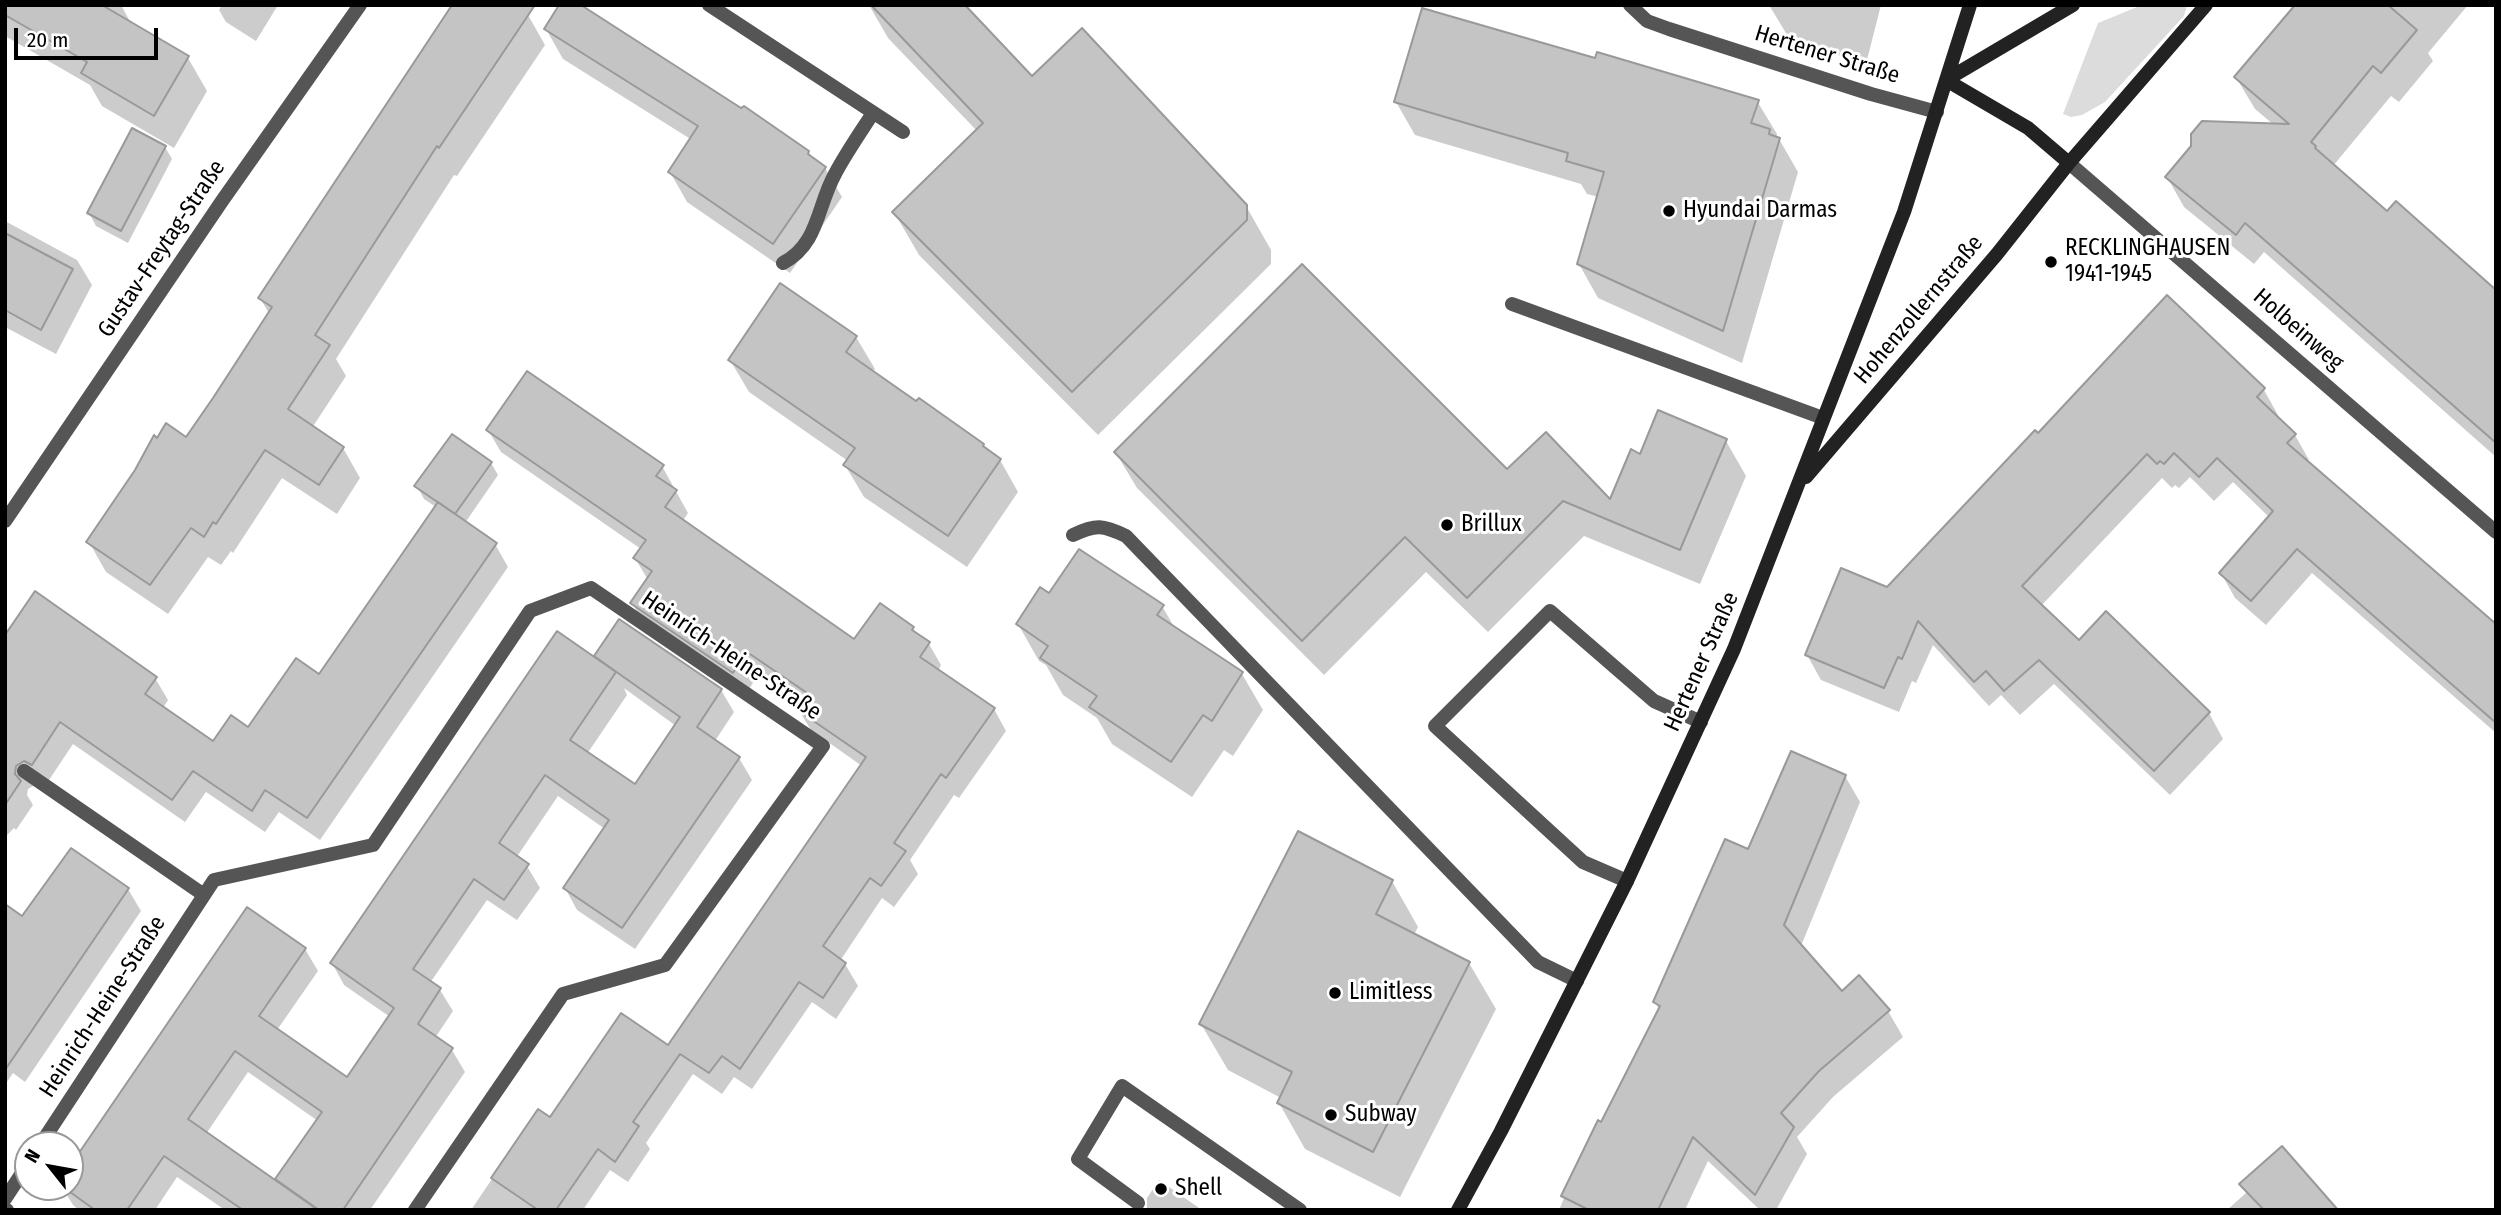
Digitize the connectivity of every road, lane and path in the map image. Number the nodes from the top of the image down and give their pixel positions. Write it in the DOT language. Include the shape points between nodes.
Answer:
graph roads {
  1 [pos="360,5"];
  2 [pos="709,5"];
  3 [pos="1630,5"];
  4 [pos="1970,5"];
  5 [pos="2073,5"];
  6 [pos="2206,5"];
  7 [pos="1946,80"];
  8 [pos="1937,112"];
  9 [pos="873,113"];
  10 [pos="902,132"];
  11 [pos="2070,163"];
  12 [pos="783,263"];
  13 [pos="1512,304"];
  14 [pos="1823,418"];
  15 [pos="1801,484"];
  16 [pos="5,521"];
  17 [pos="2496,532"];
  18 [pos="1073,535"];
  19 [pos="1701,722"];
  20 [pos="24,771"];
  21 [pos="1627,881"];
  22 [pos="204,895"];
  23 [pos="1577,981"];
  24 [pos="49,1131"];
  25 [pos="1138,1203"];
  26 [pos="1295,1208"];
  27 [pos="415,1210"];
  28 [pos="1458,1210"];
  1 -- 16 [label="street, Gustav-Freytag-Straße"];
  2 -- 9 [label="street"];
  3 -- 8 [label="street, Hertener Straße" via="1647,20 1669,29"];
  4 -- 7 [label="main road, Hertener Straße"];
  5 -- 7 [label="main road"];
  6 -- 11 [label="main road, Hohenzollernstraße"];
  7 -- 8 [label="main road, Hertener Straße"];
  7 -- 11 [label="main road" via="2028,128"];
  8 -- 14 [label="main road, Hertener Straße" via="1904,212"];
  9 -- 10 [label="street"];
  9 -- 12 [label="street" via="834,176 805,245"];
  11 -- 15 [label="main road, Hohenzollernstraße"];
  11 -- 17 [label="street, Holbeinweg"];
  13 -- 14 [label="street"];
  14 -- 15 [label="main road, Hertener Straße"];
  15 -- 19 [label="main road, Hertener Straße"];
  18 -- 23 [label="street" via="1093,526 1126,536 1538,962"];
  19 -- 21 [label="main road, Hertener Straße"];
  19 -- 21 [label="street" via="1654,701 1550,611 1435,726 1583,862"];
  20 -- 22 [label="street"];
  21 -- 23 [label="main road, Hertener Straße"];
  22 -- 24 [label="street, Heinrich-Heine-Straße"];
  22 -- 27 [label="street, Heinrich-Heine-Straße" via="214,880 373,845 530,611 591,588 823,746 665,965 563,994"];
  23 -- 28 [label="main road, Hertener Straße"];
  25 -- 26 [label="street" via="1078,1160 1122,1086"];
}
